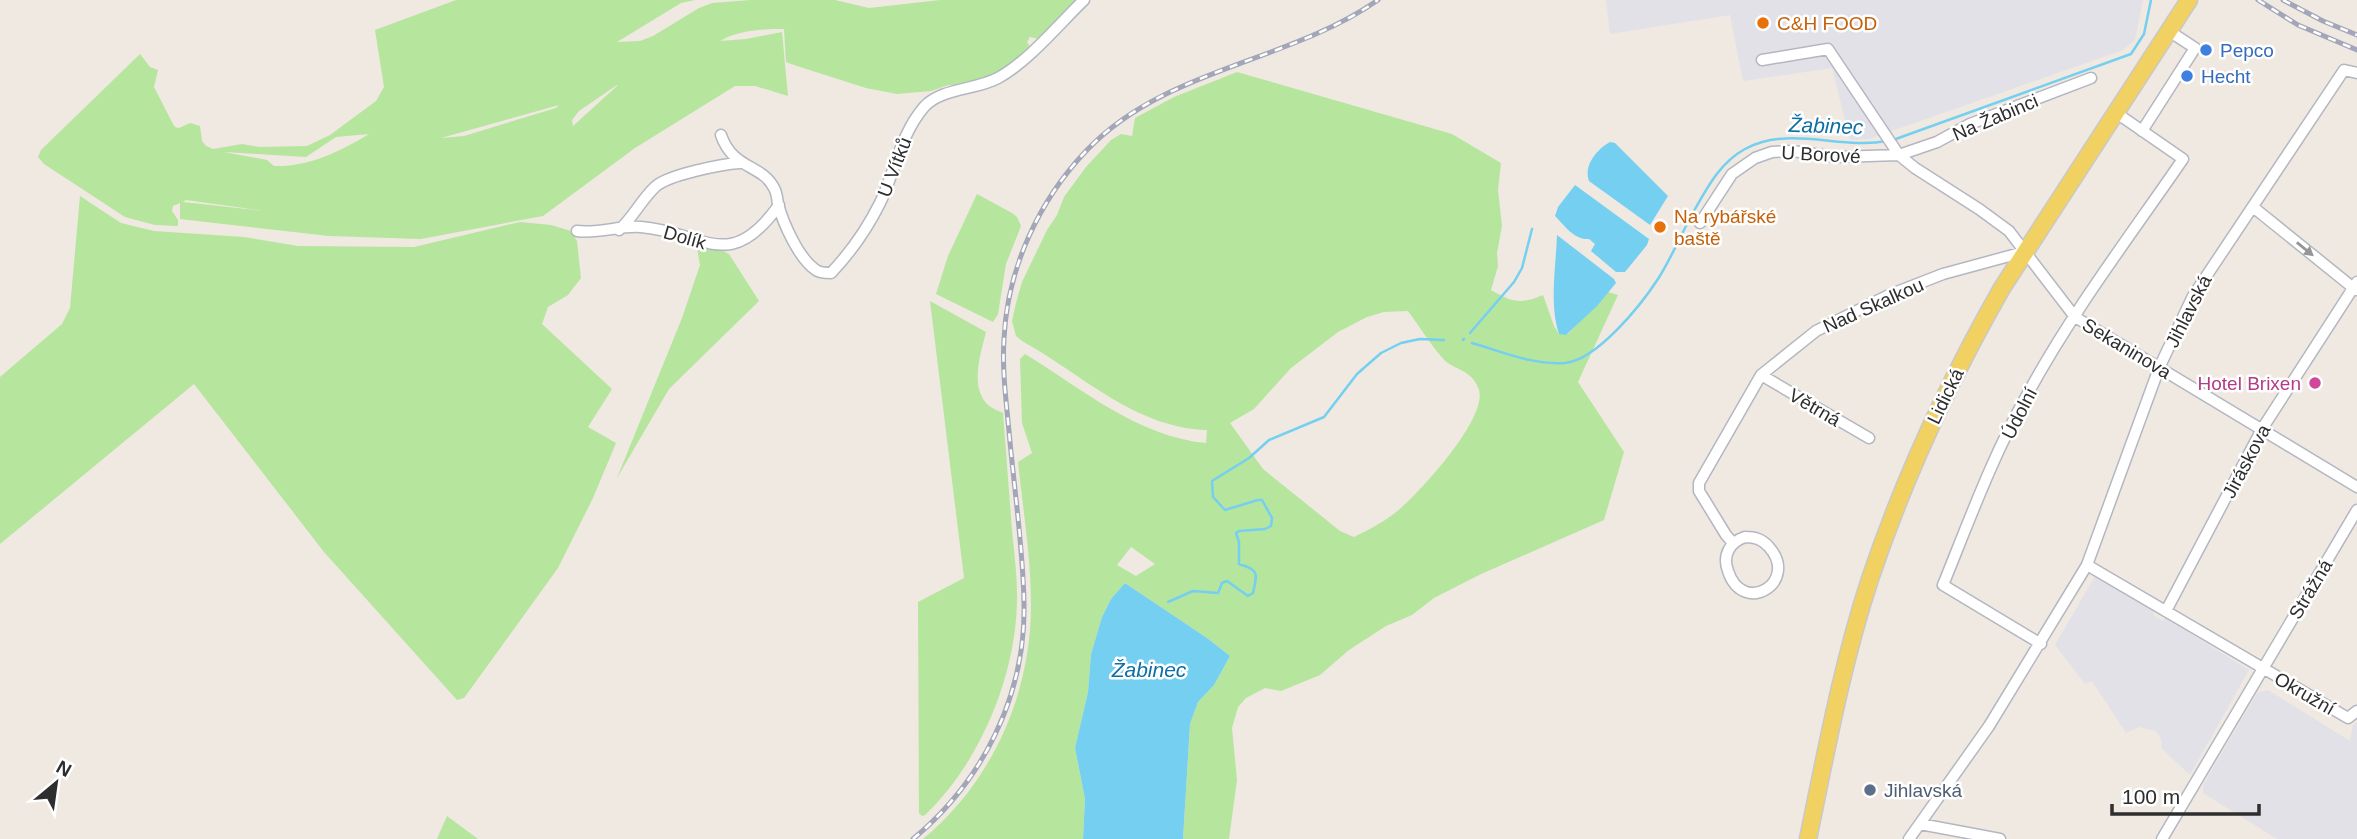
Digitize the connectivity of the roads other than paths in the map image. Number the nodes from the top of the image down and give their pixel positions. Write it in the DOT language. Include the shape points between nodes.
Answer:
graph roads {
  1 [pos="1084,0"];
  2 [pos="2189,0"];
  3 [pos="2169,31"];
  4 [pos="1762,60"];
  5 [pos="2357,73"];
  6 [pos="2091,78"];
  7 [pos="2116,112"];
  8 [pos="2142,131"];
  9 [pos="720,135"];
  10 [pos="1896,150"];
  11 [pos="740,163"];
  12 [pos="779,205"];
  13 [pos="2253,207"];
  14 [pos="1700,223"];
  15 [pos="619,230"];
  16 [pos="577,231"];
  17 [pos="2025,252"];
  18 [pos="2356,287"];
  19 [pos="2075,317"];
  20 [pos="2159,368"];
  21 [pos="1761,375"];
  22 [pos="2262,429"];
  23 [pos="1869,438"];
  24 [pos="2357,487"];
  25 [pos="2357,510"];
  26 [pos="1733,543"];
  27 [pos="2087,565"];
  28 [pos="2166,611"];
  29 [pos="2040,644"];
  30 [pos="2262,668"];
  31 [pos="2353,715"];
  32 [pos="1920,824"];
  33 [pos="1808,839"];
  34 [pos="1909,839"];
  35 [pos="2000,839"];
  36 [pos="2162,839"];
  1 -- 12 [label="street, U Vítků" via="996,80 925,106 908,130 880,202 846,258 831,273 817,271 799,253"];
  2 -- 3 [label="main road, Lidická"];
  3 -- 7 [label="main road, Lidická"];
  3 -- 8 [label="street" via="2195,48"];
  4 -- 10 [label="street" via="1828,49"];
  5 -- 13 [label="street, Jihlavská" via="2344,70"];
  6 -- 10 [label="street, Na Žabinci" via="1970,124 1943,139"];
  7 -- 8 [label="street"];
  7 -- 17 [label="main road, Lidická"];
  8 -- 19 [label="street, Údolní" via="2183,159"];
  9 -- 11 [label="street"];
  10 -- 14 [label="street, U Borové" via="1836,157 1772,152 1755,158 1732,174"];
  10 -- 17 [label="street" via="1915,168 2009,231"];
  11 -- 12 [label="street" via="769,180"];
  11 -- 15 [label="street" via="661,182"];
  12 -- 15 [label="street, Dolík" via="761,226 734,245 716,246 665,229 636,226"];
  13 -- 18 [label="street, one-way"];
  13 -- 20 [label="street, Jihlavská" via="2198,288"];
  15 -- 16 [label="street, Dolík"];
  17 -- 19 [label="street, Sekaninova"];
  17 -- 21 [label="street, Nad Skalkou" via="1943,274 1889,295 1816,331"];
  17 -- 33 [label="main road, Lidická" via="1976,334 1907,478 1866,593 1843,676"];
  18 -- 22 [label="street, Jiráskova"];
  19 -- 20 [label="street, Sekaninova"];
  19 -- 29 [label="street, Údolní" via="2027,394 1943,585"];
  20 -- 22 [label="street, Sekaninova"];
  20 -- 27 [label="street, Jihlavská"];
  21 -- 23 [label="street, Větrná"];
  21 -- 26 [label="street, Nad Skalkou" via="1699,483 1699,491"];
  22 -- 24 [label="street, Sekaninova"];
  22 -- 28 [label="street, Jiráskova"];
  25 -- 30 [label="street, Strážná"];
  26 -- 26 [label="street" via="1753,537 1773,552 1777,576 1767,589 1753,593 1733,582 1726,565"];
  27 -- 28 [label="street"];
  27 -- 29 [label="street, Jihlavská"];
  28 -- 30 [label="street"];
  29 -- 32 [label="street, Jihlavská"];
  30 -- 31 [label="street, Okružní"];
  30 -- 36 [label="street, Strážná"];
  32 -- 34 [label="street, Jihlavská"];
  32 -- 35 [label="street"];
}
